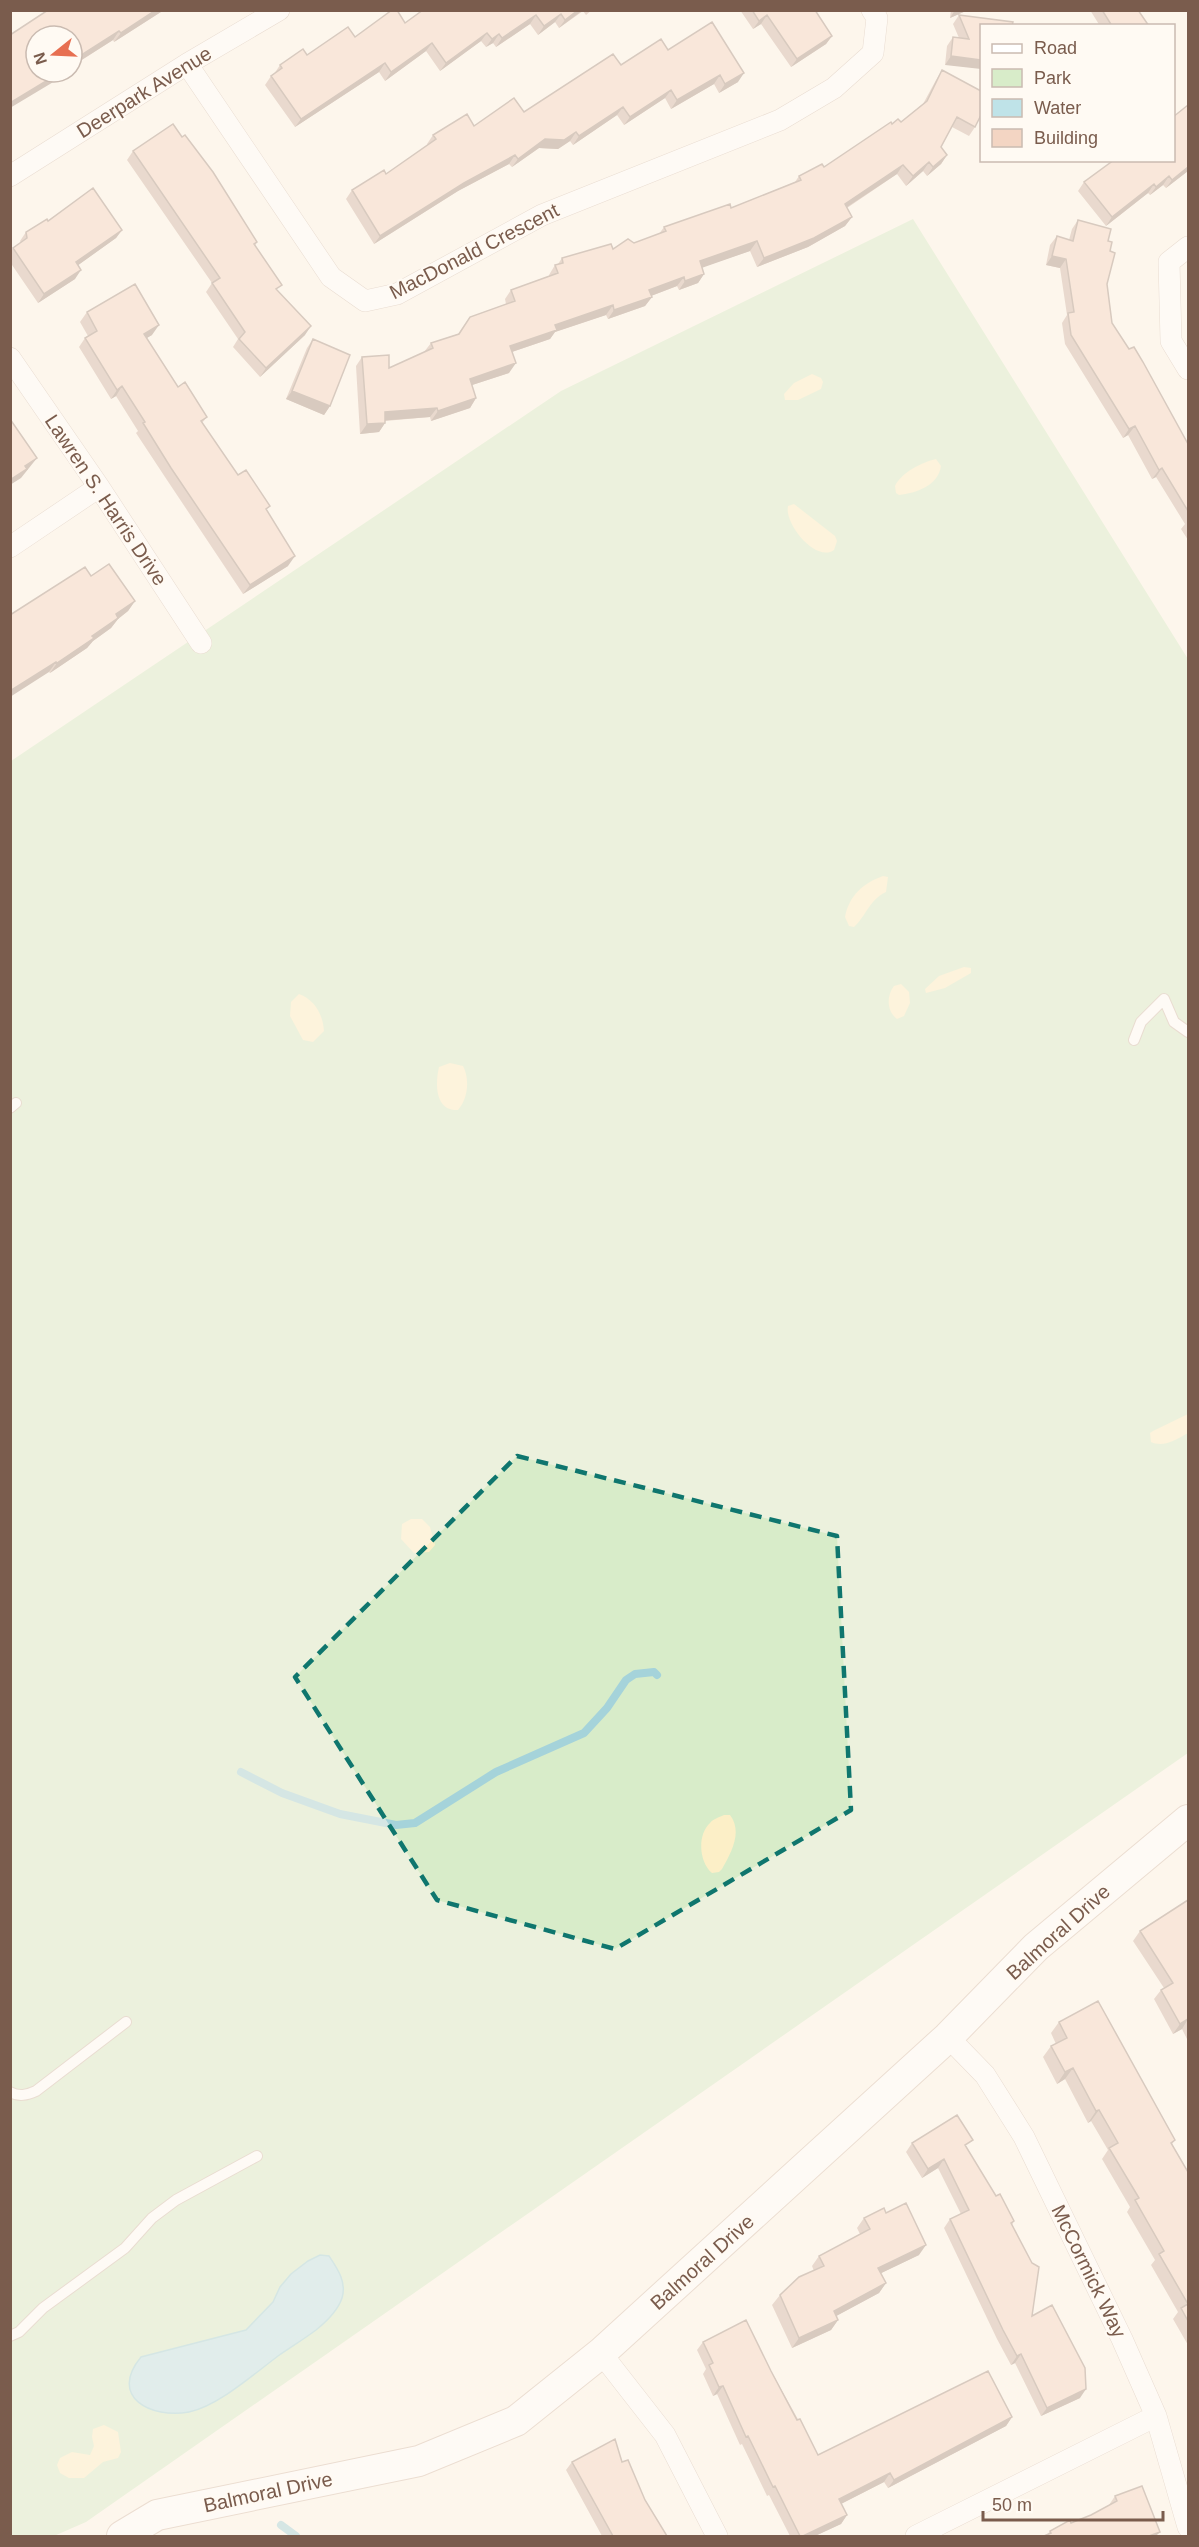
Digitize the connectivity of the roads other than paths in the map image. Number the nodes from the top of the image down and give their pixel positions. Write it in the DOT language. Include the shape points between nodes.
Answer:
graph roads {
  1 [pos="279,10"];
  2 [pos="872,10"];
  3 [pos="187,63"];
  4 [pos="10,176"];
  5 [pos="1188,247"];
  6 [pos="10,358"];
  7 [pos="1188,369"];
  8 [pos="99,487"];
  9 [pos="10,547"];
  10 [pos="201,644"];
  11 [pos="1188,1032"];
  12 [pos="1134,1040"];
  13 [pos="1188,1820"];
  14 [pos="126,2022"];
  15 [pos="948,2037"];
  16 [pos="10,2092"];
  17 [pos="257,2156"];
  18 [pos="10,2336"];
  19 [pos="601,2353"];
  20 [pos="1156,2416"];
  21 [pos="1188,2527"];
  22 [pos="122,2536"];
  23 [pos="717,2536"];
  24 [pos="916,2536"];
  1 -- 3 [label="street, Deerpark Avenue"];
  2 -- 3 [label="street, MacDonald Crescent" via="877,18 873,53 834,88 780,120 542,214 397,294 365,301 331,278"];
  3 -- 4 [label="street, Deerpark Avenue"];
  5 -- 7 [label="street" via="1169,262 1171,341"];
  6 -- 8 [label="street, Lawren S. Harris Drive"];
  8 -- 9 [label="street"];
  8 -- 10 [label="street, Lawren S. Harris Drive"];
  11 -- 12 [label="lane" via="1174,1022 1164,999 1141,1022"];
  13 -- 15 [label="street, Balmoral Drive" via="1036,1947"];
  14 -- 16 [label="lane" via="36,2091 27,2095"];
  15 -- 19 [label="street, Balmoral Drive"];
  15 -- 20 [label="street, McCormick Way" via="985,2075 1024,2137"];
  17 -- 18 [label="lane" via="168,2206 125,2248"];
  19 -- 22 [label="street, Balmoral Drive" via="516,2421 419,2461 157,2515"];
  19 -- 23 [label="street" via="665,2435"];
  20 -- 21 [label="street, McCormick Way"];
  20 -- 24 [label="street"];
}
